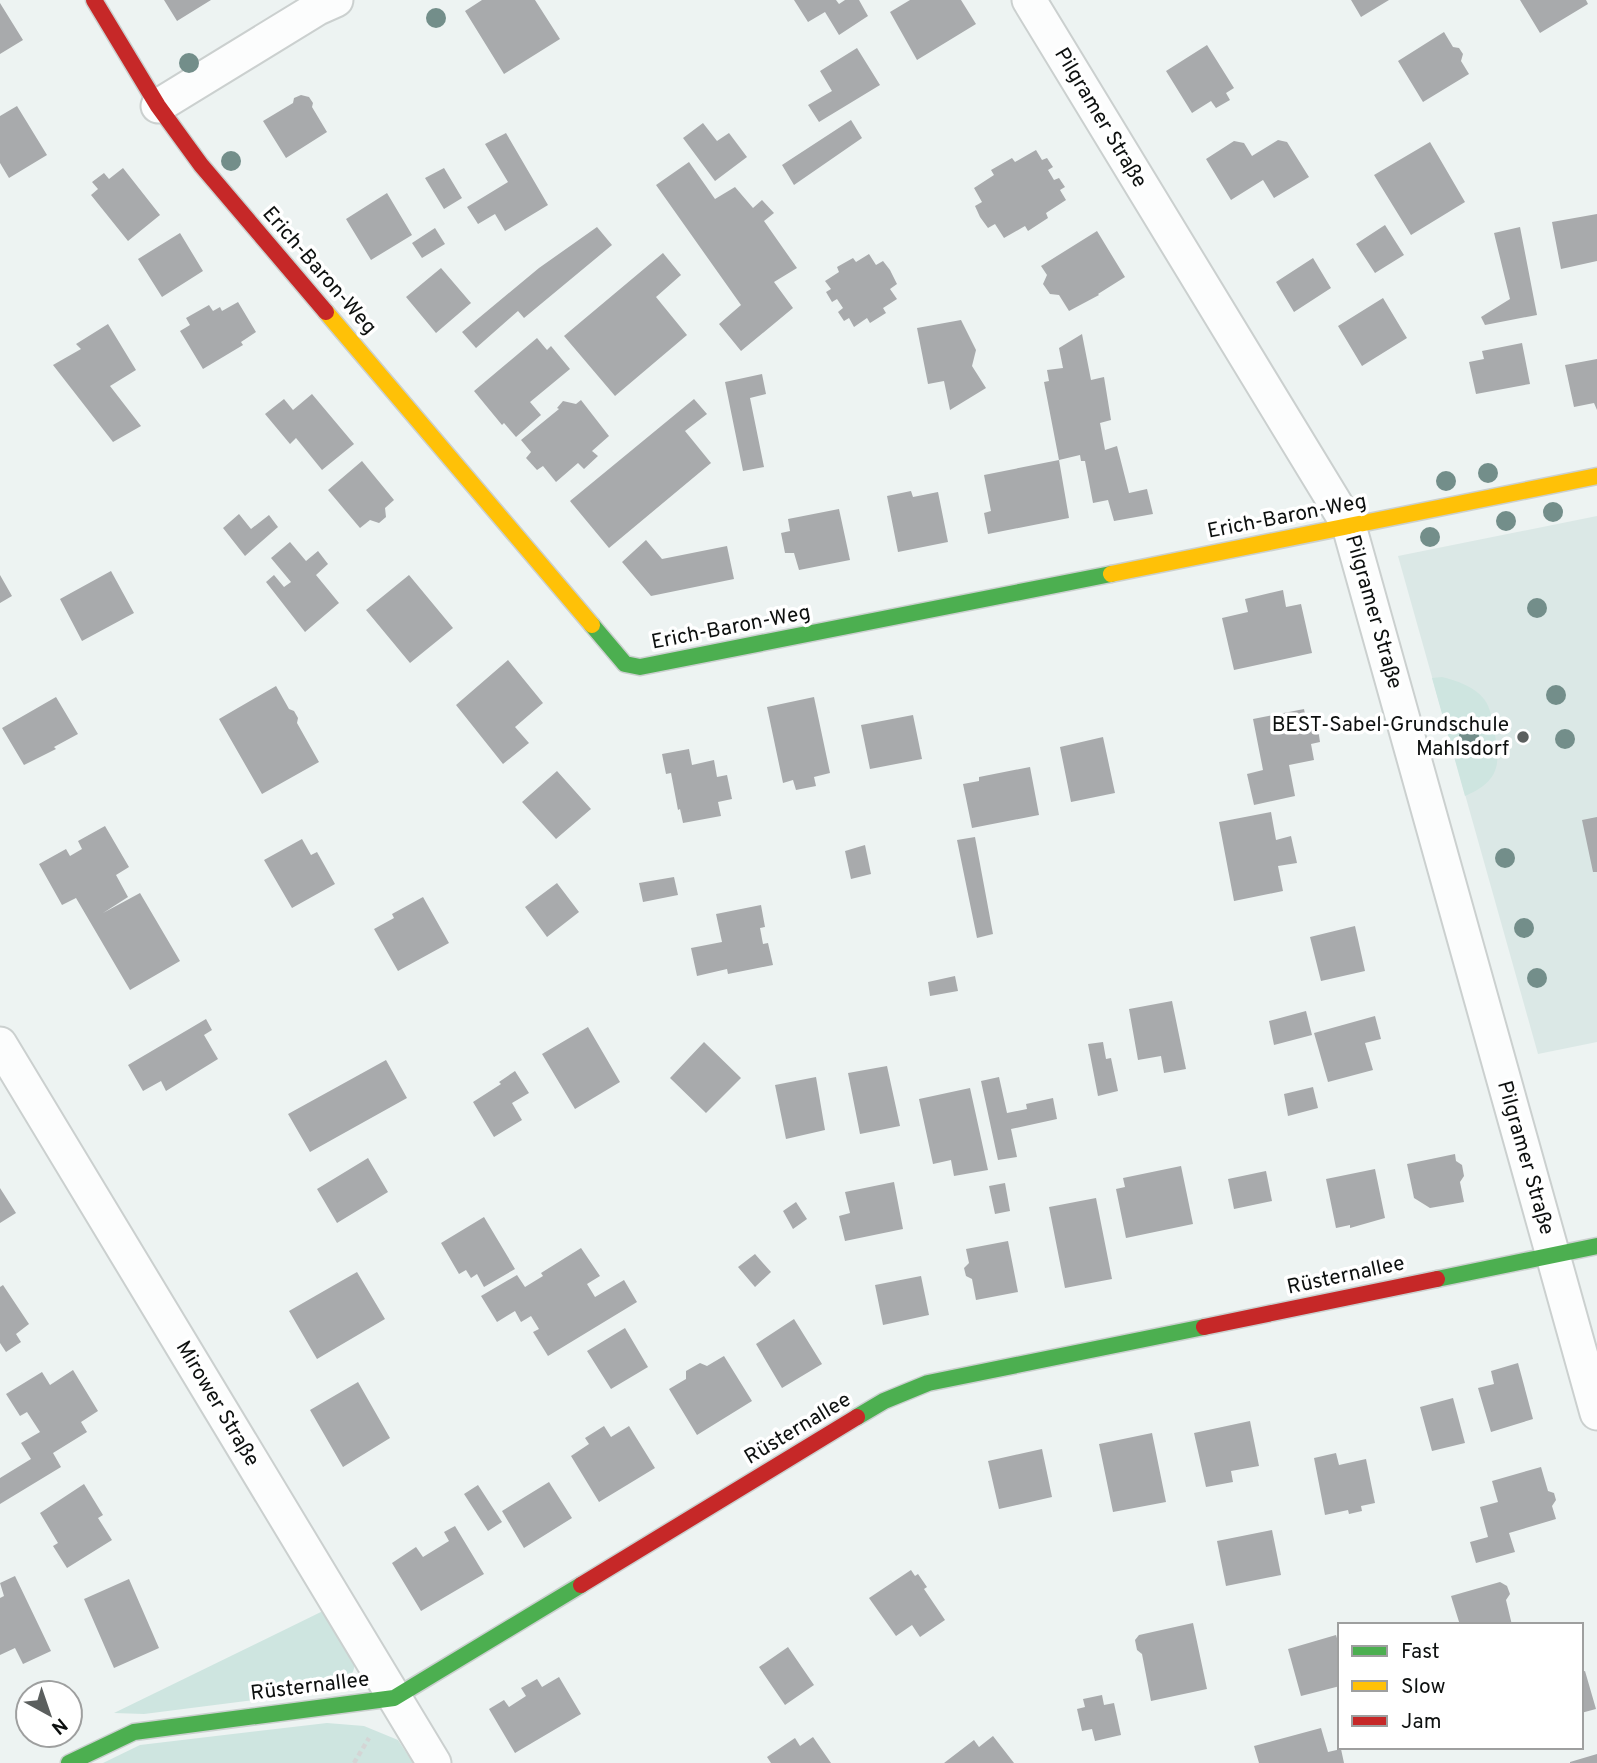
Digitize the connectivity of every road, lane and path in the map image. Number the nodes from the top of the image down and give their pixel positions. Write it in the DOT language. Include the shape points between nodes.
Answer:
graph roads {
  1 [pos="94,0"];
  2 [pos="336,0"];
  3 [pos="1029,0"];
  4 [pos="158,106"];
  5 [pos="1597,476"];
  6 [pos="1349,526"];
  7 [pos="0,1044"];
  8 [pos="1597,1246"];
  9 [pos="1552,1255"];
  10 [pos="1597,1413"];
  11 [pos="394,1698"];
  12 [pos="69,1763"];
  13 [pos="434,1763"];
  1 -- 4 [label="street, Erich-Baron-Weg"];
  2 -- 4 [label="street"];
  3 -- 6 [label="street, Pilgramer Straße"];
  4 -- 6 [label="street, Erich-Baron-Weg" via="201,165 625,664 654,665"];
  5 -- 6 [label="street, Erich-Baron-Weg"];
  6 -- 9 [label="street, Pilgramer Straße"];
  7 -- 11 [label="street, Mirower Straße"];
  8 -- 9 [label="street, Rüsternallee"];
  9 -- 10 [label="street, Pilgramer Straße"];
  9 -- 11 [label="street, Rüsternallee" via="928,1383 884,1401"];
  11 -- 12 [label="street, Rüsternallee" via="134,1732"];
  11 -- 13 [label="street, Mirower Straße"];
}
